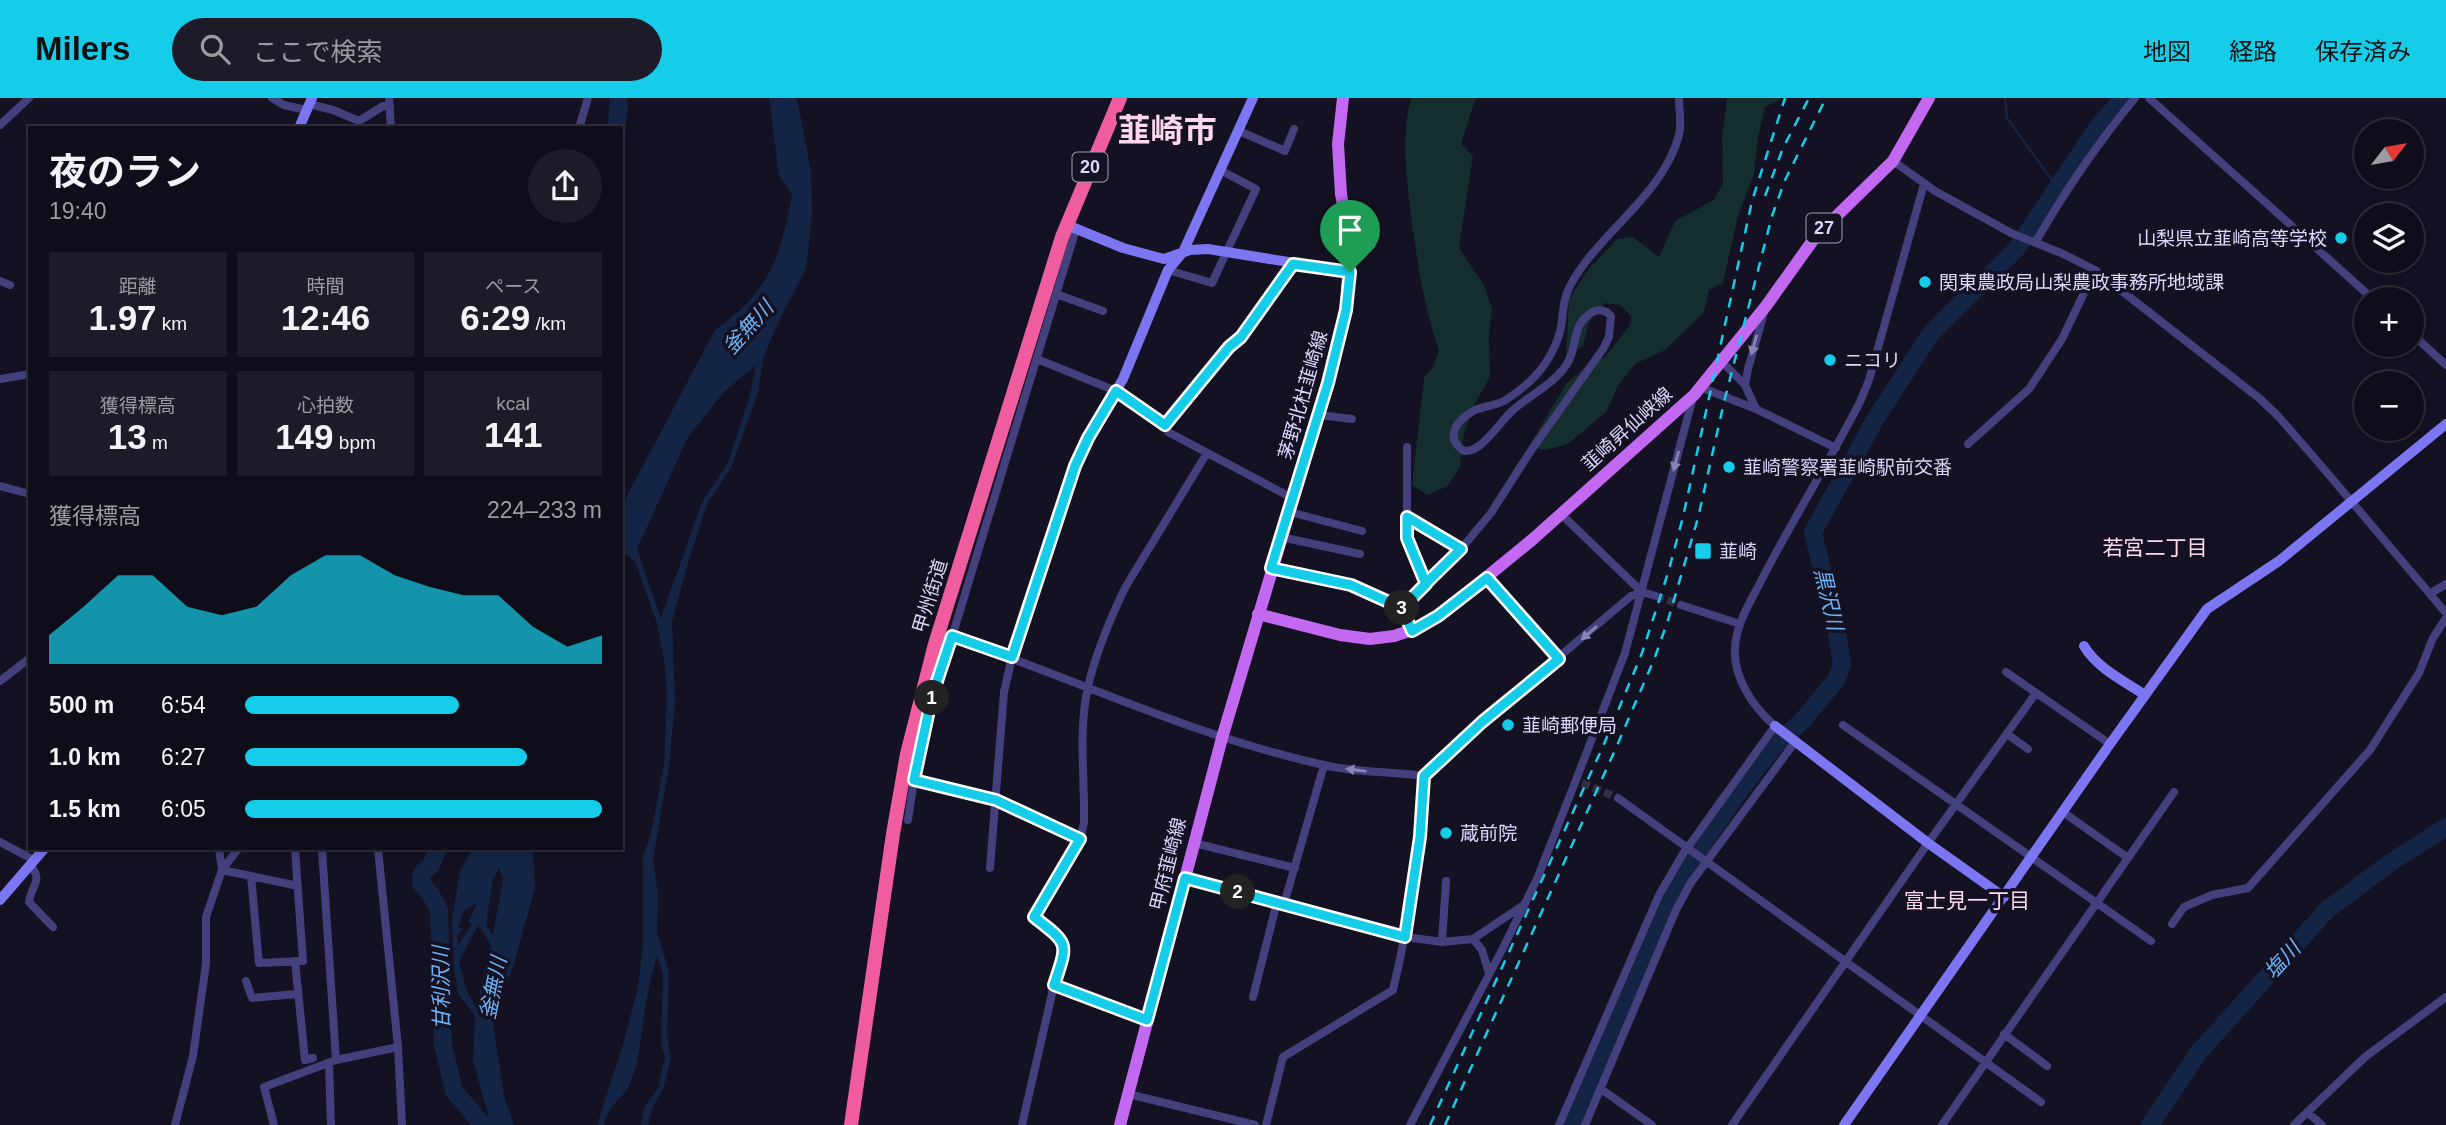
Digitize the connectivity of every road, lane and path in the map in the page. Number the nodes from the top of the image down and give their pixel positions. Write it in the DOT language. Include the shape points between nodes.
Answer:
graph roads {
  1 [pos="29,98"];
  2 [pos="272,98"];
  3 [pos="587,98"];
  4 [pos="1119,98"];
  5 [pos="1253,98"];
  6 [pos="1341,98"];
  7 [pos="1679,98"];
  8 [pos="1929,98"];
  9 [pos="2135,98"];
  10 [pos="2149,98"];
  11 [pos="389,103"];
  12 [pos="309,104"];
  13 [pos="0,125"];
  14 [pos="300,126"];
  15 [pos="391,126"];
  16 [pos="580,126"];
  17 [pos="1294,129"];
  18 [pos="1239,131"];
  19 [pos="1893,161"];
  20 [pos="1220,170"];
  21 [pos="1924,184"];
  22 [pos="1071,227"];
  23 [pos="2034,242"];
  24 [pos="1226,251"];
  25 [pos="1183,252"];
  26 [pos="1293,264"];
  27 [pos="1168,270"];
  28 [pos="2095,270"];
  29 [pos="1350,272"];
  30 [pos="0,281"];
  31 [pos="10,285"];
  32 [pos="2360,287"];
  33 [pos="1056,294"];
  34 [pos="1766,306"];
  35 [pos="1103,311"];
  36 [pos="2424,345"];
  37 [pos="1037,359"];
  38 [pos="1721,362"];
  39 [pos="2446,365"];
  40 [pos="28,374"];
  41 [pos="0,379"];
  42 [pos="1745,385"];
  43 [pos="1116,391"];
  44 [pos="1697,391"];
  45 [pos="1756,409"];
  46 [pos="1319,415"];
  47 [pos="1352,419"];
  48 [pos="2446,424"];
  49 [pos="1165,425"];
  50 [pos="1968,444"];
  51 [pos="1407,447"];
  52 [pos="1836,448"];
  53 [pos="1207,453"];
  54 [pos="0,486"];
  55 [pos="28,493"];
  56 [pos="2351,502"];
  57 [pos="1292,505"];
  58 [pos="1561,514"];
  59 [pos="1407,517"];
  60 [pos="1362,531"];
  61 [pos="1281,537"];
  62 [pos="1461,549"];
  63 [pos="1360,554"];
  64 [pos="1271,568"];
  65 [pos="1487,578"];
  66 [pos="1426,584"];
  67 [pos="2446,584"];
  68 [pos="1642,592"];
  69 [pos="2431,593"];
  70 [pos="1656,596"];
  71 [pos="1681,605"];
  72 [pos="1402,608"];
  73 [pos="1258,614"];
  74 [pos="2446,616"];
  75 [pos="1740,624"];
  76 [pos="1412,631"];
  77 [pos="952,636"];
  78 [pos="2084,646"];
  79 [pos="1012,657"];
  80 [pos="28,659"];
  81 [pos="1559,659"];
  82 [pos="2006,672"];
  83 [pos="0,681"];
  84 [pos="1088,687"];
  85 [pos="2036,692"];
  86 [pos="2145,695"];
  87 [pos="1843,725"];
  88 [pos="1775,726"];
  89 [pos="2007,734"];
  90 [pos="1222,738"];
  91 [pos="1795,742"];
  92 [pos="2110,744"];
  93 [pos="2028,749"];
  94 [pos="1324,765"];
  95 [pos="1424,776"];
  96 [pos="914,780"];
  97 [pos="2174,792"];
  98 [pos="1618,798"];
  99 [pos="996,800"];
  100 [pos="1956,805"];
  101 [pos="2063,812"];
  102 [pos="908,820"];
  103 [pos="1080,839"];
  104 [pos="0,842"];
  105 [pos="1194,843"];
  106 [pos="1928,843"];
  107 [pos="1687,847"];
  108 [pos="43,850"];
  109 [pos="219,850"];
  110 [pos="237,850"];
  111 [pos="295,850"];
  112 [pos="322,850"];
  113 [pos="378,850"];
  114 [pos="2031,857"];
  115 [pos="2128,858"];
  116 [pos="1707,861"];
  117 [pos="32,863"];
  118 [pos="1295,867"];
  119 [pos="990,868"];
  120 [pos="222,870"];
  121 [pos="251,876"];
  122 [pos="1185,878"];
  123 [pos="1446,881"];
  124 [pos="298,886"];
  125 [pos="2004,897"];
  126 [pos="0,900"];
  127 [pos="1280,903"];
  128 [pos="2096,903"];
  129 [pos="1525,904"];
  130 [pos="2172,924"];
  131 [pos="52,927"];
  132 [pos="1405,937"];
  133 [pos="1473,939"];
  134 [pos="2151,941"];
  135 [pos="1442,942"];
  136 [pos="295,961"];
  137 [pos="1846,961"];
  138 [pos="1489,973"];
  139 [pos="246,981"];
  140 [pos="1054,985"];
  141 [pos="298,994"];
  142 [pos="2446,997"];
  143 [pos="1253,998"];
  144 [pos="1922,1015"];
  145 [pos="1147,1020"];
  146 [pos="2004,1034"];
  147 [pos="398,1047"];
  148 [pos="313,1058"];
  149 [pos="1986,1060"];
  150 [pos="333,1062"];
  151 [pos="2048,1066"];
  152 [pos="1601,1089"];
  153 [pos="1128,1094"];
  154 [pos="2040,1102"];
  155 [pos="2307,1112"];
  156 [pos="175,1125"];
  157 [pos="274,1125"];
  158 [pos="331,1125"];
  159 [pos="402,1125"];
  160 [pos="851,1125"];
  161 [pos="1021,1125"];
  162 [pos="1120,1125"];
  163 [pos="1255,1125"];
  164 [pos="1266,1125"];
  165 [pos="1410,1125"];
  166 [pos="1559,1125"];
  167 [pos="1585,1125"];
  168 [pos="1652,1125"];
  169 [pos="1732,1125"];
  170 [pos="1844,1125"];
  171 [pos="1942,1125"];
  172 [pos="2294,1125"];
  173 [pos="2322,1125"];
  1 -- 13 [label="street"];
  2 -- 12 [label="street" via="284,105"];
  3 -- 16 [label="street"];
  4 -- 22 [label="highway, 甲州街道 / 20"];
  5 -- 18 [label="street"];
  6 -- 29 [label="main road, 茅野北杜韮崎線" via="1338,144"];
  7 -- 62 [label="street" via="1679,134 1670,156 1578,272 1562,306 1561,328 1545,364 1511,396 1472,411 1453,434 1453,441 1464,451 1476,449 1513,410 1566,366 1585,317 1599,310 1611,316 1603,349 1491,513"];
  8 -- 19 [label="main road, 韮崎昇仙峡線 / 27"];
  9 -- 23 [label="street" via="2070,183"];
  10 -- 32 [label="street"];
  11 -- 12 [label="street" via="359,121"];
  11 -- 15 [label="street"];
  12 -- 14 [label="street"];
  17 -- 18 [label="street" via="1284,151"];
  18 -- 20 [label="street"];
  19 -- 21 [label="street"];
  19 -- 34 [label="main road, 韮崎昇仙峡線 / 27" via="1816,236"];
  20 -- 24 [label="street" via="1256,189"];
  20 -- 25 [label="street"];
  21 -- 23 [label="street"];
  21 -- 52 [label="street" via="1869,380"];
  22 -- 25 [label="street" via="1164,259"];
  22 -- 33 [label="street"];
  22 -- 160 [label="highway, 甲州街道 / 20" via="935,644 907,754"];
  23 -- 28 [label="street"];
  24 -- 25 [label="street"];
  24 -- 26 [label="street"];
  24 -- 27 [label="street" via="1212,283"];
  25 -- 27 [label="street"];
  26 -- 29 [label="street"];
  26 -- 49 [label="street" via="1241,337"];
  27 -- 43 [label="street"];
  28 -- 50 [label="street" via="2062,339 2029,389"];
  28 -- 56 [label="street" via="2259,398"];
  29 -- 46 [label="main road, 茅野北杜韮崎線" via="1346,310"];
  30 -- 31 [label="street"];
  33 -- 35 [label="street"];
  33 -- 37 [label="street"];
  34 -- 38 [label="main road, 韮崎昇仙峡線 / 27"];
  34 -- 42 [label="street, one-way"];
  36 -- 39 [label="street"];
  37 -- 43 [label="street"];
  37 -- 77 [label="street"];
  38 -- 42 [label="street"];
  38 -- 44 [label="main road, 韮崎昇仙峡線 / 27"];
  40 -- 41 [label="street"];
  42 -- 45 [label="street"];
  43 -- 49 [label="street"];
  43 -- 79 [label="street" via="1075,466"];
  44 -- 45 [label="street"];
  44 -- 58 [label="main road, 韮崎昇仙峡線 / 27"];
  44 -- 68 [label="street, one-way"];
  45 -- 52 [label="street"];
  46 -- 47 [label="street"];
  46 -- 57 [label="main road, 茅野北杜韮崎線"];
  48 -- 56 [label="street"];
  49 -- 53 [label="street" via="1168,432"];
  51 -- 59 [label="street"];
  52 -- 75 [label="street"];
  53 -- 57 [label="street"];
  53 -- 84 [label="street" via="1126,586"];
  54 -- 55 [label="street"];
  56 -- 69 [label="street"];
  56 -- 86 [label="street" via="2279,561 2207,609"];
  57 -- 60 [label="street"];
  57 -- 61 [label="main road, 茅野北杜韮崎線"];
  58 -- 65 [label="main road, 韮崎昇仙峡線 / 27"];
  58 -- 68 [label="street"];
  59 -- 62 [label="street"];
  59 -- 66 [label="street" via="1407,538"];
  61 -- 63 [label="street"];
  61 -- 64 [label="main road, 茅野北杜韮崎線"];
  62 -- 66 [label="street"];
  64 -- 72 [label="street" via="1351,585"];
  64 -- 73 [label="main road, 茅野北杜韮崎線"];
  65 -- 76 [label="main road, 韮崎昇仙峡線 / 27"];
  65 -- 81 [label="street"];
  66 -- 72 [label="street"];
  67 -- 69 [label="street"];
  68 -- 70 [label="street"];
  68 -- 81 [label="street, one-way" via="1631,596"];
  68 -- 129 [label="street" via="1579,782"];
  69 -- 74 [label="street"];
  71 -- 75 [label="street"];
  72 -- 76 [label="street"];
  73 -- 76 [label="main road, 韮崎昇仙峡線 / 27" via="1370,639"];
  73 -- 90 [label="main road, 甲府韮崎線"];
  74 -- 130 [label="street" via="2420,673 2370,750 2248,888 2212,895 2184,907"];
  75 -- 88 [label="street" via="1735,649 1748,697"];
  77 -- 79 [label="street"];
  77 -- 96 [label="street" via="932,696"];
  78 -- 86 [label="street" via="2100,664"];
  79 -- 84 [label="street"];
  79 -- 99 [label="street" via="1004,692"];
  80 -- 83 [label="street"];
  81 -- 95 [label="street"];
  82 -- 85 [label="street"];
  84 -- 90 [label="street"];
  84 -- 103 [label="street"];
  85 -- 89 [label="street"];
  85 -- 92 [label="street"];
  86 -- 92 [label="street"];
  87 -- 100 [label="street"];
  88 -- 91 [label="street"];
  88 -- 107 [label="street"];
  89 -- 93 [label="street"];
  89 -- 100 [label="street"];
  90 -- 94 [label="street"];
  90 -- 105 [label="main road, 甲府韮崎線"];
  91 -- 106 [label="street"];
  91 -- 116 [label="street"];
  92 -- 101 [label="street"];
  95 -- 94 [label="street, one-way"];
  94 -- 118 [label="street"];
  95 -- 132 [label="street"];
  96 -- 99 [label="street"];
  96 -- 102 [label="street"];
  97 -- 115 [label="street"];
  98 -- 107 [label="street"];
  99 -- 103 [label="street"];
  99 -- 119 [label="street"];
  100 -- 106 [label="street"];
  100 -- 114 [label="street"];
  101 -- 114 [label="street"];
  101 -- 115 [label="street"];
  103 -- 140 [label="street" via="1034,917 1062,939 1065,950"];
  104 -- 117 [label="street"];
  105 -- 118 [label="street"];
  105 -- 122 [label="main road, 甲府韮崎線"];
  106 -- 125 [label="street"];
  106 -- 137 [label="street"];
  107 -- 116 [label="street"];
  107 -- 166 [label="street" via="1659,895"];
  108 -- 117 [label="street"];
  109 -- 120 [label="street"];
  110 -- 120 [label="street"];
  111 -- 124 [label="street"];
  112 -- 150 [label="street"];
  113 -- 147 [label="street"];
  114 -- 125 [label="street"];
  114 -- 128 [label="street"];
  115 -- 128 [label="street"];
  116 -- 137 [label="street"];
  116 -- 152 [label="street" via="1676,910"];
  117 -- 126 [label="street"];
  117 -- 131 [label="street" via="37,879 29,902"];
  118 -- 127 [label="street"];
  120 -- 121 [label="street"];
  120 -- 156 [label="street" via="206,918 204,987"];
  121 -- 124 [label="street"];
  121 -- 136 [label="street" via="258,962"];
  122 -- 127 [label="street"];
  122 -- 145 [label="main road, 甲府韮崎線"];
  123 -- 135 [label="street"];
  124 -- 136 [label="street" via="303,961"];
  125 -- 144 [label="street"];
  127 -- 132 [label="street"];
  127 -- 143 [label="street"];
  128 -- 134 [label="street"];
  128 -- 146 [label="street"];
  129 -- 133 [label="street"];
  129 -- 138 [label="street"];
  132 -- 135 [label="street"];
  132 -- 164 [label="street" via="1393,990 1283,1057"];
  133 -- 135 [label="street"];
  133 -- 138 [label="street"];
  136 -- 141 [label="street"];
  137 -- 144 [label="street"];
  137 -- 169 [label="street"];
  138 -- 165 [label="street"];
  139 -- 141 [label="street" via="252,998"];
  140 -- 145 [label="street"];
  140 -- 161 [label="street"];
  141 -- 148 [label="street" via="305,1060"];
  142 -- 155 [label="street" via="2365,1058"];
  144 -- 149 [label="street"];
  144 -- 170 [label="street"];
  145 -- 153 [label="main road, 甲府韮崎線"];
  146 -- 149 [label="street"];
  146 -- 151 [label="street"];
  147 -- 150 [label="street"];
  147 -- 159 [label="street"];
  149 -- 154 [label="street"];
  149 -- 171 [label="street"];
  150 -- 157 [label="street" via="264,1087"];
  150 -- 158 [label="street"];
  152 -- 167 [label="street"];
  152 -- 168 [label="street"];
  153 -- 162 [label="main road, 甲府韮崎線"];
  153 -- 163 [label="street"];
  155 -- 172 [label="street"];
  155 -- 173 [label="street"];
}
